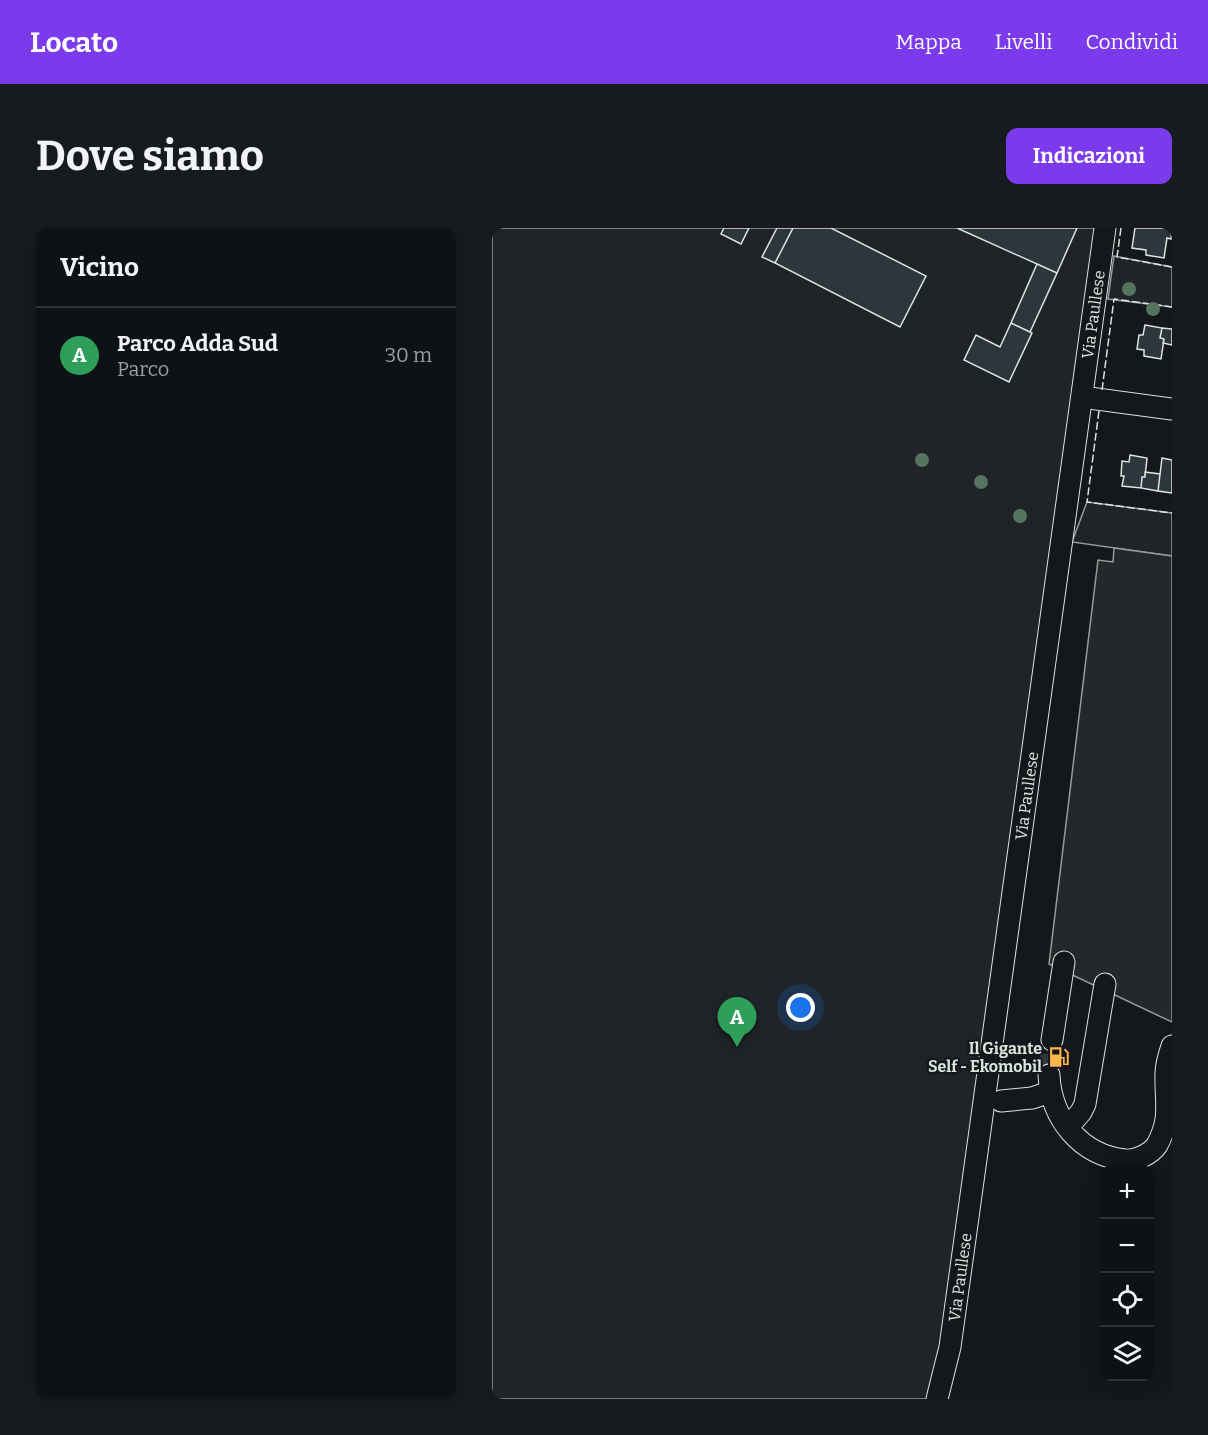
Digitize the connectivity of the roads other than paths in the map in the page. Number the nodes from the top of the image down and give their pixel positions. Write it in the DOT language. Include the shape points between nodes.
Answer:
graph roads {
  1 [pos="1104,236"];
  2 [pos="1082,397"];
  3 [pos="1172,409"];
  4 [pos="1064,962"];
  5 [pos="1105,984"];
  6 [pos="1052,1040"];
  7 [pos="1172,1046"];
  8 [pos="1001,1101"];
  9 [pos="1068,1127"];
  10 [pos="950,1347"];
  11 [pos="937,1399"];
  12 [pos="953,1399"];
  1 -- 2 [label="street, Via Paullese"];
  2 -- 3 [label="street"];
  2 -- 10 [label="street, Via Paullese"];
  4 -- 6 [label="street"];
  5 -- 9 [label="street" via="1085,1104"];
  7 -- 9 [label="street" via="1165,1073 1170,1108 1166,1130 1156,1148 1130,1160 1111,1158 1090,1149"];
  8 -- 9 [label="street" via="1032,1098 1050,1083 1057,1111"];
  10 -- 11 [label="street, Via Paullese"];
  10 -- 12 [label="street, Via Paullese"];
}
